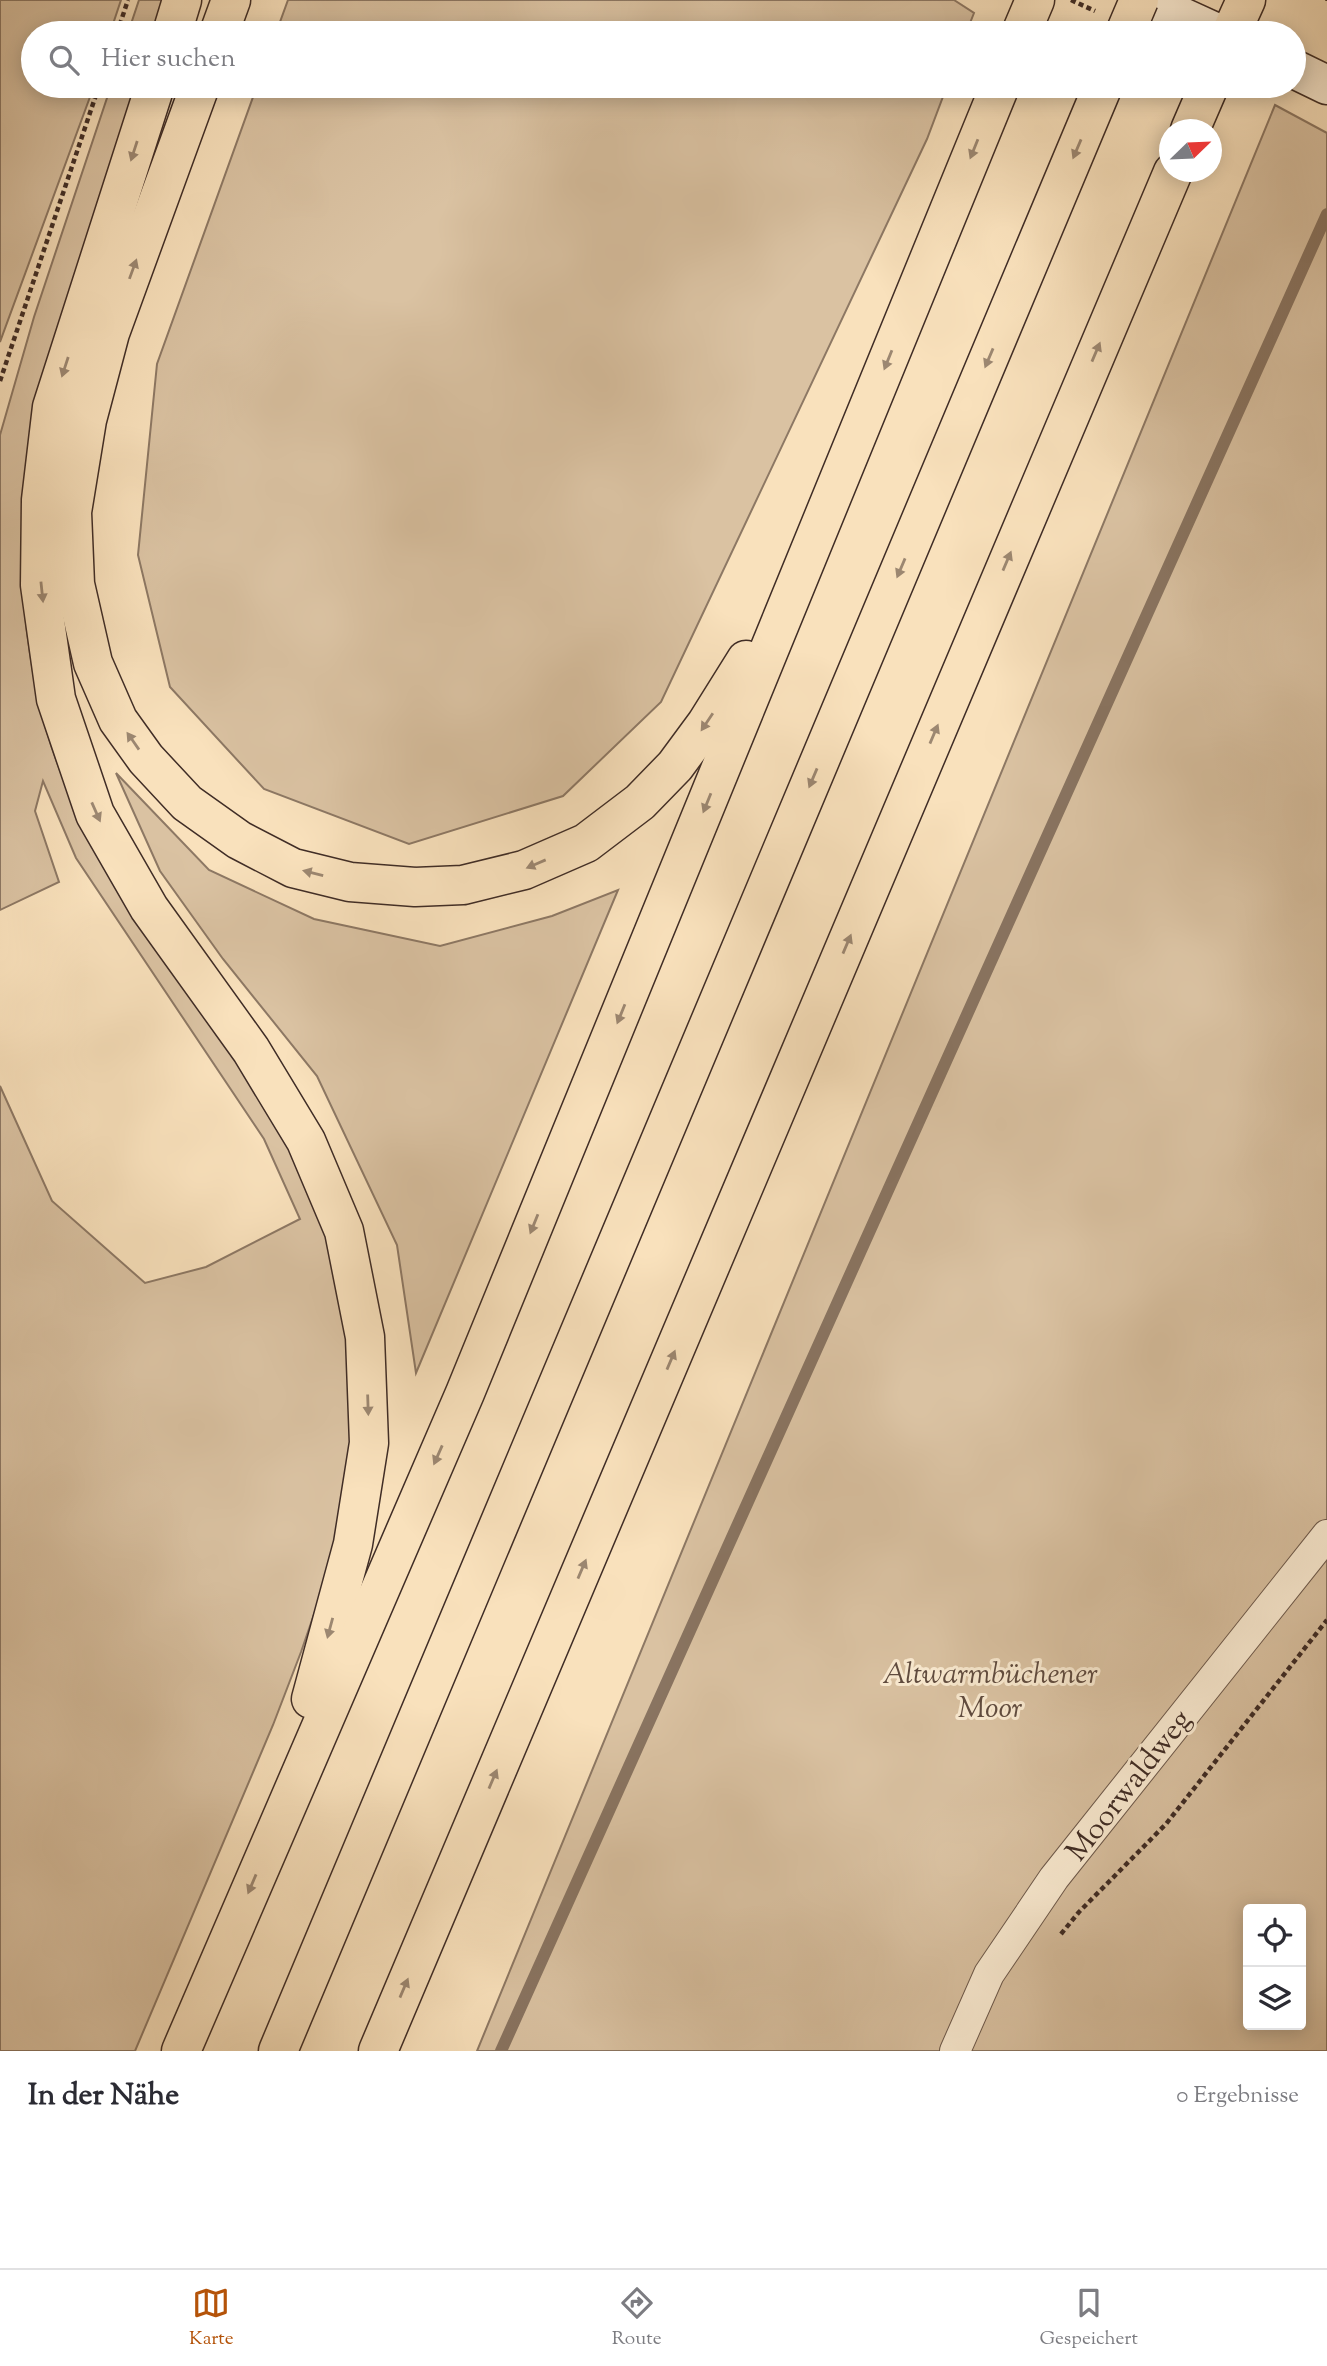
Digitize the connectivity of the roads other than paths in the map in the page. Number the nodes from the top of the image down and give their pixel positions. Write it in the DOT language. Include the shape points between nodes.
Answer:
graph roads {
  1 [pos="182,0"];
  2 [pos="231,0"];
  3 [pos="1246,0"];
  4 [pos="1151,4"];
  5 [pos="176,21"];
  6 [pos="223,21"];
  7 [pos="1136,21"];
  8 [pos="1190,21"];
  9 [pos="1236,21"];
  10 [pos="1306,75"];
  11 [pos="1327,85"];
  12 [pos="151,98"];
  13 [pos="196,98"];
  14 [pos="995,98"];
  15 [pos="1098,98"];
  16 [pos="1203,98"];
  17 [pos="1195,119"];
  18 [pos="1168,182"];
  19 [pos="816,536"];
  20 [pos="1327,1535"];
  21 [pos="279,1821"];
  22 [pos="181,2051"];
  23 [pos="278,2051"];
  24 [pos="378,2051"];
  25 [pos="955,2051"];
  1 -- 5 [label="highway"];
  2 -- 6 [label="highway"];
  3 -- 9 [label="highway"];
  4 -- 7 [label="highway, bridge"];
  4 -- 8 [label="main road"];
  10 -- 11 [label="main road"];
  12 -- 21 [label="highway, one-way" via="52,407 41,500 40,585 56,699 95,814 149,908 251,1050 306,1141 344,1231 365,1337 369,1443 353,1544"];
  19 -- 13 [label="highway, one-way" via="733,680 676,766 640,802 586,843 524,870 463,885 415,887 350,882 293,868 239,840 187,803 118,720 93,663 75,584 72,512 87,420 110,333"];
  14 -- 19 [label="highway, one-way"];
  15 -- 23 [label="highway, one-way"];
  16 -- 17 [label="highway"];
  24 -- 18 [label="highway, one-way"];
  19 -- 21 [label="highway, one-way" via="465,1393"];
  20 -- 25 [label="street, Moorwaldweg" via="1054,1878 989,1974"];
  21 -- 22 [label="highway, one-way"];
}
